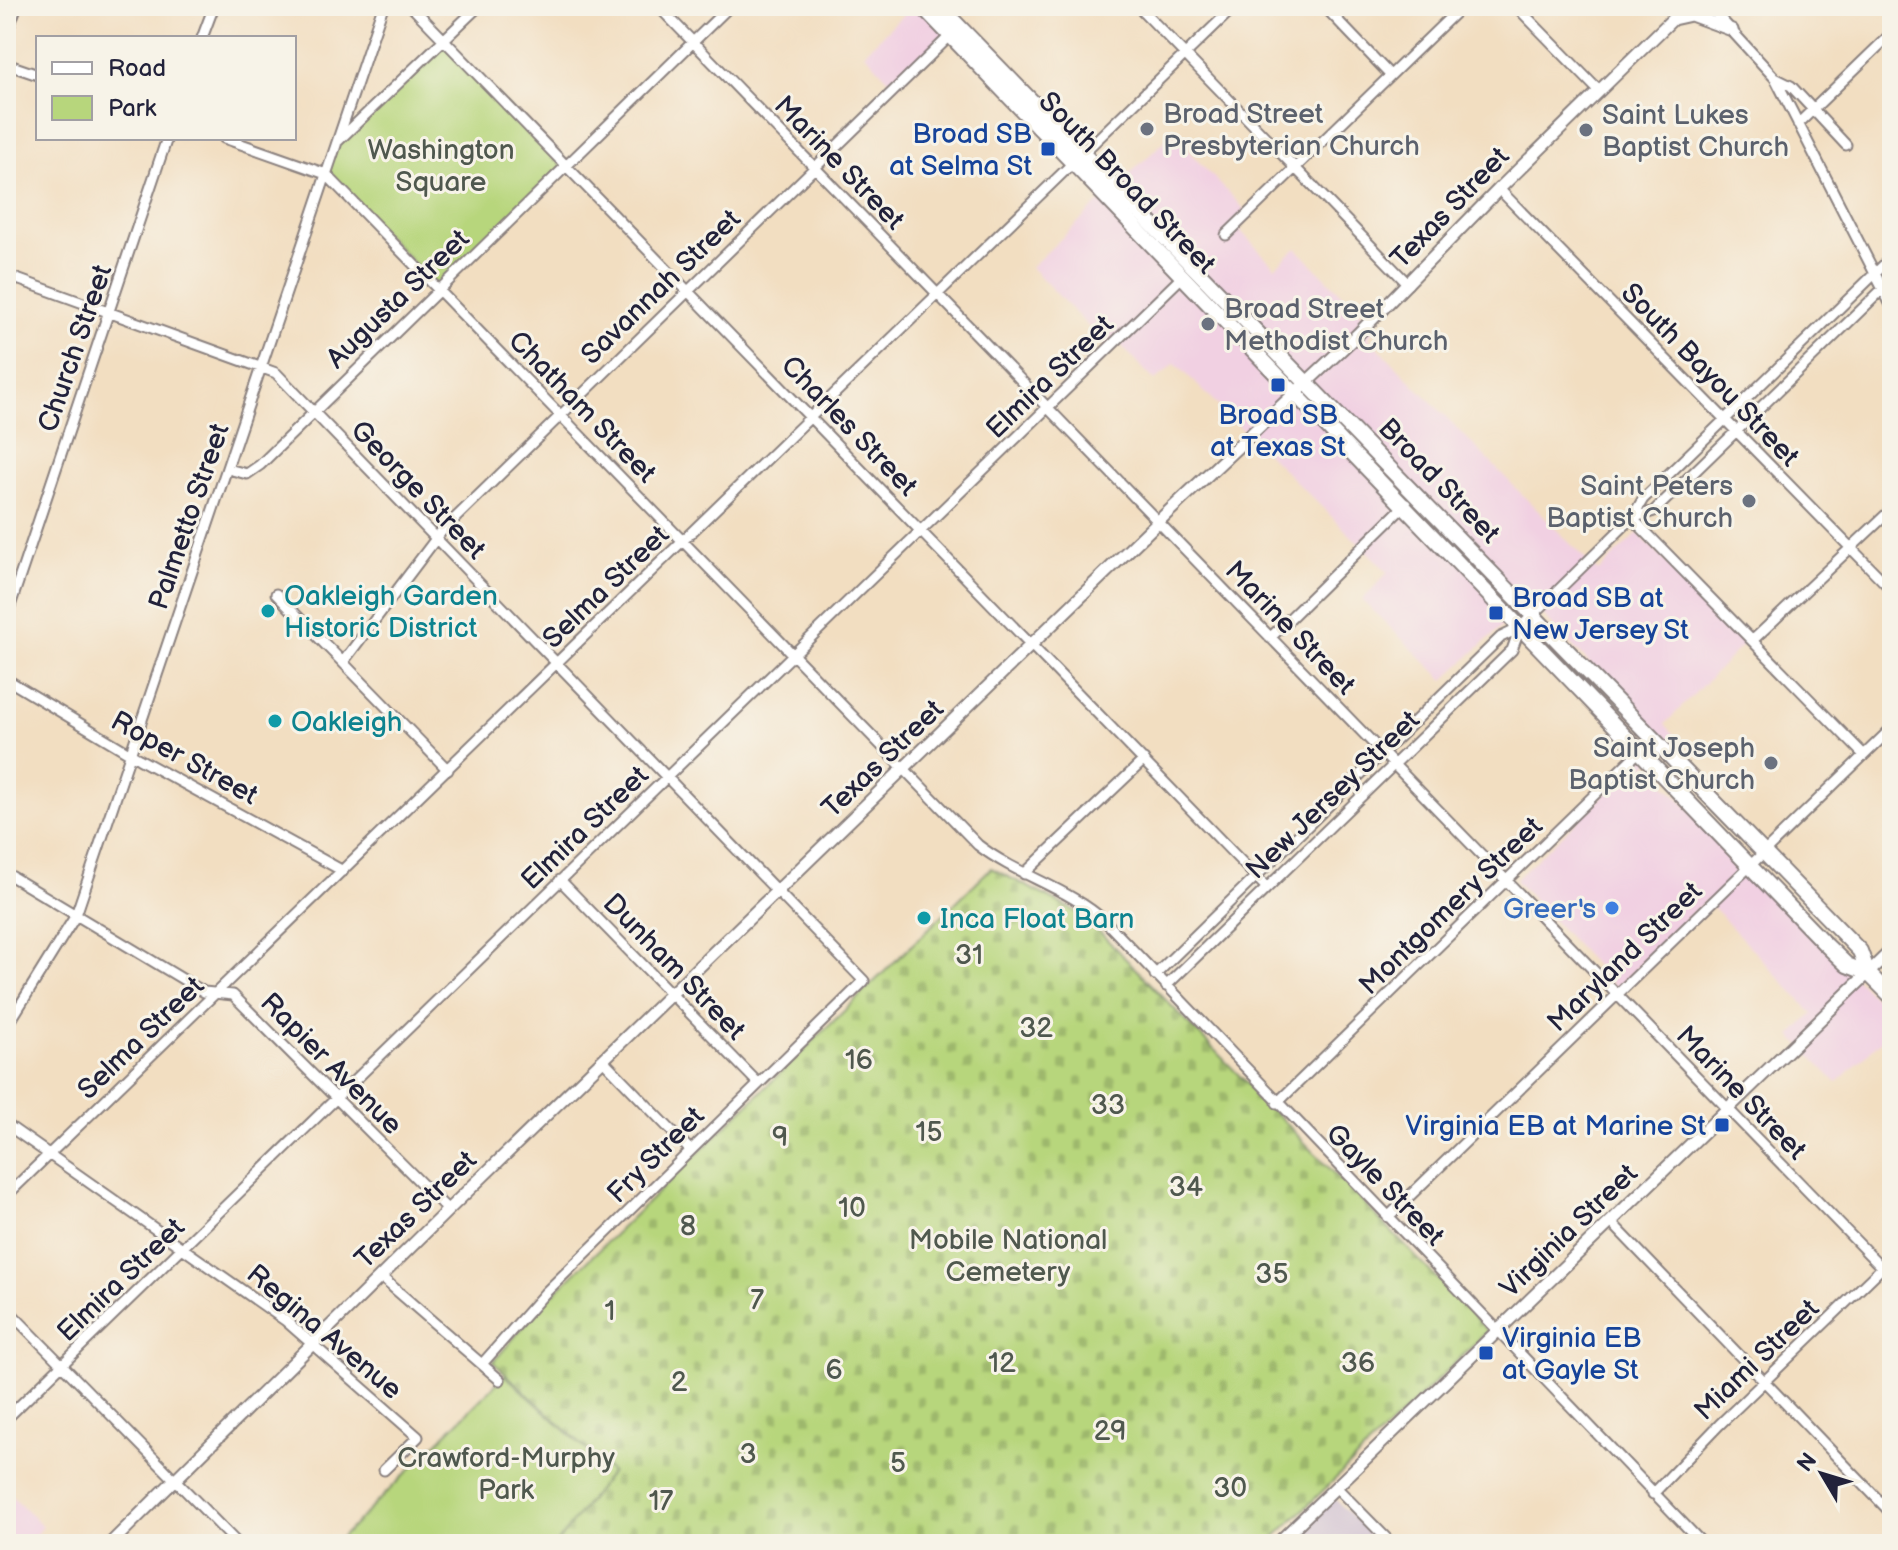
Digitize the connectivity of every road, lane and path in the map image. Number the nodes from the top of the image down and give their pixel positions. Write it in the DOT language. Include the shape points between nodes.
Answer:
graph roads {
  1 [pos="14,6"];
  2 [pos="214,6"];
  3 [pos="383,6"];
  4 [pos="411,6"];
  5 [pos="479,6"];
  6 [pos="658,6"];
  7 [pos="730,6"];
  8 [pos="922,6"];
  9 [pos="939,6"];
  10 [pos="1138,6"];
  11 [pos="1235,6"];
  12 [pos="1324,6"];
  13 [pos="1462,6"];
  14 [pos="1516,6"];
  15 [pos="1686,6"];
  16 [pos="1709,6"];
  17 [pos="1672,19"];
  18 [pos="6,28"];
  19 [pos="1732,30"];
  20 [pos="954,31"];
  21 [pos="1892,33"];
  22 [pos="203,36"];
  23 [pos="444,40"];
  24 [pos="693,42"];
  25 [pos="1185,53"];
  26 [pos="6,64"];
  27 [pos="36,74"];
  28 [pos="1390,75"];
  29 [pos="1775,78"];
  30 [pos="1599,91"];
  31 [pos="1813,110"];
  32 [pos="1798,124"];
  33 [pos="166,140"];
  34 [pos="230,140"];
  35 [pos="337,143"];
  36 [pos="1846,145"];
  37 [pos="1077,158"];
  38 [pos="565,166"];
  39 [pos="814,167"];
  40 [pos="1296,167"];
  41 [pos="326,174"];
  42 [pos="1499,189"];
  43 [pos="1226,235"];
  44 [pos="1892,257"];
  45 [pos="1188,272"];
  46 [pos="1874,274"];
  47 [pos="6,275"];
  48 [pos="1892,280"];
  49 [pos="1408,284"];
  50 [pos="438,288"];
  51 [pos="1883,289"];
  52 [pos="687,290"];
  53 [pos="937,294"];
  54 [pos="1892,307"];
  55 [pos="110,311"];
  56 [pos="1829,319"];
  57 [pos="1839,330"];
  58 [pos="262,365"];
  59 [pos="1299,387"];
  60 [pos="1048,408"];
  61 [pos="314,411"];
  62 [pos="560,414"];
  63 [pos="811,416"];
  64 [pos="1725,420"];
  65 [pos="1736,431"];
  66 [pos="228,469"];
  67 [pos="1417,493"];
  68 [pos="1403,507"];
  69 [pos="1892,509"];
  70 [pos="1632,518"];
  71 [pos="1158,522"];
  72 [pos="922,530"];
  73 [pos="436,539"];
  74 [pos="683,540"];
  75 [pos="1465,544"];
  76 [pos="1850,547"];
  77 [pos="1451,557"];
  78 [pos="1892,590"];
  79 [pos="276,594"];
  80 [pos="1534,614"];
  81 [pos="6,618"];
  82 [pos="1520,628"];
  83 [pos="1270,638"];
  84 [pos="1753,640"];
  85 [pos="1033,645"];
  86 [pos="794,655"];
  87 [pos="343,662"];
  88 [pos="557,664"];
  89 [pos="6,679"];
  90 [pos="1892,728"];
  91 [pos="1654,737"];
  92 [pos="1382,751"];
  93 [pos="1640,751"];
  94 [pos="130,754"];
  95 [pos="1864,755"];
  96 [pos="1144,760"];
  97 [pos="1394,764"];
  98 [pos="448,770"];
  99 [pos="905,770"];
  100 [pos="667,777"];
  101 [pos="1765,852"];
  102 [pos="1750,866"];
  103 [pos="343,871"];
  104 [pos="6,873"];
  105 [pos="1024,874"];
  106 [pos="1256,877"];
  107 [pos="560,880"];
  108 [pos="1508,880"];
  109 [pos="1267,888"];
  110 [pos="778,892"];
  111 [pos="76,915"];
  112 [pos="1892,950"];
  113 [pos="1868,973"];
  114 [pos="1155,975"];
  115 [pos="864,981"];
  116 [pos="1166,986"];
  117 [pos="219,992"];
  118 [pos="1617,993"];
  119 [pos="672,994"];
  120 [pos="1892,997"];
  121 [pos="6,1028"];
  122 [pos="603,1060"];
  123 [pos="758,1083"];
  124 [pos="335,1100"];
  125 [pos="1277,1103"];
  126 [pos="1727,1108"];
  127 [pos="6,1124"];
  128 [pos="690,1150"];
  129 [pos="50,1155"];
  130 [pos="6,1196"];
  131 [pos="448,1210"];
  132 [pos="1388,1217"];
  133 [pos="1611,1222"];
  134 [pos="184,1248"];
  135 [pos="1892,1258"];
  136 [pos="1882,1268"];
  137 [pos="380,1276"];
  138 [pos="1892,1278"];
  139 [pos="6,1308"];
  140 [pos="1498,1332"];
  141 [pos="311,1344"];
  142 [pos="482,1364"];
  143 [pos="63,1365"];
  144 [pos="500,1380"];
  145 [pos="1763,1382"];
  146 [pos="6,1419"];
  147 [pos="384,1470"];
  148 [pos="174,1480"];
  149 [pos="1336,1487"];
  150 [pos="1653,1494"];
  151 [pos="1892,1514"];
  152 [pos="110,1544"];
  153 [pos="238,1544"];
  154 [pos="1277,1544"];
  155 [pos="1392,1544"];
  156 [pos="1703,1544"];
  1 -- 18 [label="main road"];
  2 -- 22 [label="street"];
  3 -- 35 [label="street, Palmetto Street"];
  4 -- 23 [label="street, Charles Street"];
  5 -- 23 [label="street"];
  6 -- 24 [label="street, Marine Street"];
  7 -- 24 [label="street, Augusta Street"];
  8 -- 20 [label="main road"];
  9 -- 20 [label="main road, Broad Street"];
  10 -- 25 [label="street"];
  11 -- 25 [label="street, Selma Street"];
  12 -- 28 [label="street"];
  13 -- 28 [label="street"];
  14 -- 30 [label="street"];
  15 -- 17 [label="street, Texas Street"];
  16 -- 19 [label="street"];
  17 -- 19 [label="street" via="1691,15"];
  17 -- 30 [label="street, Texas Street"];
  19 -- 29 [label="street"];
  20 -- 37 [label="main road, Broad Street"];
  20 -- 39 [label="street, Savannah Street"];
  21 -- 31 [label="street"];
  23 -- 35 [label="street"];
  23 -- 38 [label="street, Charles Street"];
  24 -- 38 [label="street, Augusta Street"];
  24 -- 39 [label="street, Marine Street"];
  25 -- 37 [label="street, Selma Street"];
  25 -- 40 [label="street"];
  26 -- 27 [label="street"];
  28 -- 40 [label="street"];
  29 -- 31 [label="street" via="1791,86"];
  29 -- 32 [label="street"];
  30 -- 42 [label="street, Texas Street"];
  31 -- 32 [label="street"];
  31 -- 36 [label="street"];
  32 -- 46 [label="street"];
  33 -- 55 [label="street, Church Street"];
  34 -- 41 [label="street, Chatham Street"];
  35 -- 41 [label="street, Palmetto Street"];
  37 -- 45 [label="main road, Broad Street"];
  37 -- 53 [label="street, Selma Street"];
  38 -- 50 [label="street, Augusta Street"];
  38 -- 52 [label="street, Charles Street"];
  39 -- 52 [label="street, Savannah Street"];
  39 -- 53 [label="street, Marine Street"];
  40 -- 43 [label="street"];
  40 -- 49 [label="street"];
  41 -- 50 [label="street, Chatham Street"];
  41 -- 58 [label="street, Palmetto Street"];
  42 -- 49 [label="street, Texas Street"];
  42 -- 64 [label="street, South Bayou Street"];
  44 -- 46 [label="street, New Jersey Street"];
  45 -- 59 [label="main road, Broad Street"];
  45 -- 60 [label="street, Elmira Street"];
  46 -- 51 [label="street"];
  46 -- 56 [label="street, New Jersey Street"];
  47 -- 55 [label="street, George Street"];
  48 -- 51 [label="street, New Jersey Street"];
  49 -- 59 [label="street, Texas Street"];
  50 -- 61 [label="street, Augusta Street"];
  50 -- 62 [label="street, Chatham Street"];
  51 -- 54 [label="street"];
  51 -- 57 [label="street, New Jersey Street"];
  52 -- 62 [label="street, Savannah Street"];
  52 -- 63 [label="street, Charles Street"];
  53 -- 60 [label="street, Marine Street"];
  53 -- 63 [label="street, Selma Street"];
  55 -- 58 [label="street, George Street"];
  55 -- 81 [label="street, Church Street"];
  56 -- 57 [label="street"];
  56 -- 64 [label="street, New Jersey Street"];
  57 -- 65 [label="street, New Jersey Street"];
  58 -- 61 [label="street, George Street"];
  58 -- 66 [label="street, Palmetto Street"];
  59 -- 67 [label="main road, Broad Street"];
  59 -- 68 [label="main road"];
  59 -- 71 [label="street, Texas Street"];
  60 -- 71 [label="street, Marine Street"];
  60 -- 72 [label="street, Elmira Street"];
  61 -- 66 [label="street, Augusta Street" via="247,474"];
  61 -- 73 [label="street, George Street"];
  62 -- 73 [label="street, Savannah Street"];
  62 -- 74 [label="street, Chatham Street"];
  63 -- 72 [label="street, Charles Street"];
  63 -- 74 [label="street, Selma Street"];
  64 -- 65 [label="street, South Bayou Street"];
  64 -- 70 [label="street, New Jersey Street" via="1643,499"];
  65 -- 70 [label="street, New Jersey Street" via="1654,511"];
  65 -- 76 [label="street, South Bayou Street"];
  66 -- 94 [label="street, Palmetto Street"];
  67 -- 68 [label="street"];
  67 -- 75 [label="main road, Broad Street"];
  68 -- 77 [label="main road"];
  68 -- 83 [label="street"];
  69 -- 76 [label="street"];
  70 -- 80 [label="street, New Jersey Street"];
  70 -- 84 [label="street"];
  71 -- 83 [label="street, Marine Street"];
  71 -- 85 [label="street, Texas Street"];
  72 -- 85 [label="street, Charles Street"];
  72 -- 86 [label="street, Elmira Street"];
  73 -- 87 [label="street, Savannah Street"];
  73 -- 88 [label="street, George Street"];
  74 -- 86 [label="street, Chatham Street"];
  74 -- 88 [label="street, Selma Street"];
  75 -- 77 [label="street"];
  75 -- 80 [label="main road, Broad Street"];
  76 -- 78 [label="street, South Bayou Street"];
  76 -- 84 [label="street"];
  77 -- 82 [label="main road"];
  79 -- 87 [label="street"];
  80 -- 82 [label="street, New Jersey Street"];
  80 -- 91 [label="main road, Broad Street"];
  82 -- 92 [label="street, New Jersey Street" via="1501,637"];
  82 -- 93 [label="main road"];
  82 -- 97 [label="street, New Jersey Street" via="1512,650"];
  83 -- 92 [label="street, Marine Street"];
  84 -- 95 [label="street"];
  85 -- 96 [label="street, Charles Street"];
  85 -- 99 [label="street, Texas Street"];
  86 -- 99 [label="street, Chatham Street"];
  86 -- 100 [label="street, Elmira Street"];
  87 -- 98 [label="street"];
  88 -- 98 [label="street, Selma Street"];
  88 -- 100 [label="street, George Street"];
  89 -- 94 [label="street, Roper Street"];
  90 -- 95 [label="street, Maryland Street"];
  91 -- 93 [label="street, Montgomery Street"];
  91 -- 101 [label="main road, Broad Street"];
  92 -- 97 [label="street, Marine Street"];
  92 -- 106 [label="street, New Jersey Street"];
  93 -- 102 [label="main road"];
  93 -- 108 [label="street, Montgomery Street"];
  94 -- 103 [label="street, Roper Street"];
  94 -- 111 [label="street, Palmetto Street"];
  95 -- 101 [label="street, Maryland Street"];
  96 -- 105 [label="street"];
  96 -- 106 [label="street, Charles Street"];
  97 -- 108 [label="street, Marine Street"];
  97 -- 109 [label="street, New Jersey Street"];
  98 -- 103 [label="street, Selma Street"];
  99 -- 105 [label="street, Chatham Street" via="978,845"];
  99 -- 110 [label="street, Texas Street"];
  100 -- 107 [label="street, Elmira Street"];
  100 -- 110 [label="street, George Street"];
  101 -- 102 [label="street, Maryland Street"];
  101 -- 113 [label="main road, Broad Street" via="1860,951"];
  102 -- 113 [label="main road" via="1847,965"];
  102 -- 118 [label="street, Maryland Street"];
  103 -- 117 [label="street, Selma Street"];
  104 -- 111 [label="street, Rapier Avenue"];
  105 -- 114 [label="street, Gayle Street" via="1091,908"];
  106 -- 109 [label="street, Charles Street"];
  106 -- 114 [label="street, New Jersey Street"];
  107 -- 119 [label="street, Dunham Street"];
  107 -- 124 [label="street, Elmira Street"];
  108 -- 118 [label="street, Marine Street"];
  108 -- 125 [label="street, Montgomery Street"];
  109 -- 116 [label="street, New Jersey Street"];
  110 -- 115 [label="street, George Street"];
  110 -- 119 [label="street, Texas Street"];
  111 -- 117 [label="street, Rapier Avenue" via="204,992"];
  111 -- 121 [label="street, Palmetto Street"];
  112 -- 113 [label="street, Virginia Street"];
  113 -- 120 [label="main road, Broad Street"];
  113 -- 126 [label="street, Virginia Street"];
  114 -- 116 [label="street, Gayle Street"];
  115 -- 123 [label="street, Fry Street"];
  116 -- 125 [label="street, Gayle Street"];
  117 -- 124 [label="street, Rapier Avenue" via="233,995"];
  117 -- 129 [label="street, Selma Street"];
  118 -- 126 [label="street, Marine Street"];
  118 -- 132 [label="street, Maryland Street"];
  119 -- 122 [label="street, Texas Street"];
  119 -- 123 [label="street, Dunham Street"];
  122 -- 128 [label="street"];
  122 -- 131 [label="street, Texas Street"];
  123 -- 128 [label="street, Fry Street"];
  124 -- 131 [label="street, Rapier Avenue"];
  124 -- 134 [label="street, Elmira Street"];
  125 -- 132 [label="street, Gayle Street"];
  126 -- 133 [label="street, Virginia Street"];
  126 -- 136 [label="street, Marine Street"];
  127 -- 129 [label="street, Regina Avenue"];
  128 -- 142 [label="street, Fry Street" via="545,1293"];
  129 -- 130 [label="street, Selma Street"];
  129 -- 134 [label="street, Regina Avenue"];
  131 -- 137 [label="street, Texas Street"];
  132 -- 140 [label="street, Gayle Street"];
  133 -- 140 [label="street, Virginia Street"];
  133 -- 145 [label="street"];
  134 -- 141 [label="street, Regina Avenue"];
  134 -- 143 [label="street, Elmira Street"];
  135 -- 136 [label="street, Miami Street"];
  136 -- 138 [label="street, Marine Street"];
  136 -- 145 [label="street, Miami Street"];
  137 -- 141 [label="street, Texas Street"];
  137 -- 142 [label="street"];
  139 -- 143 [label="street"];
  140 -- 149 [label="street, Virginia Street"];
  140 -- 150 [label="street, Gayle Street"];
  141 -- 147 [label="street, Regina Avenue" via="418,1437"];
  141 -- 148 [label="street, Texas Street"];
  142 -- 144 [label="street"];
  143 -- 146 [label="street, Elmira Street"];
  143 -- 148 [label="street"];
  145 -- 150 [label="street, Miami Street"];
  145 -- 151 [label="street"];
  148 -- 152 [label="street, Texas Street"];
  148 -- 153 [label="street"];
  149 -- 154 [label="street, Virginia Street"];
  149 -- 155 [label="street"];
  150 -- 156 [label="street, Gayle Street"];
}
